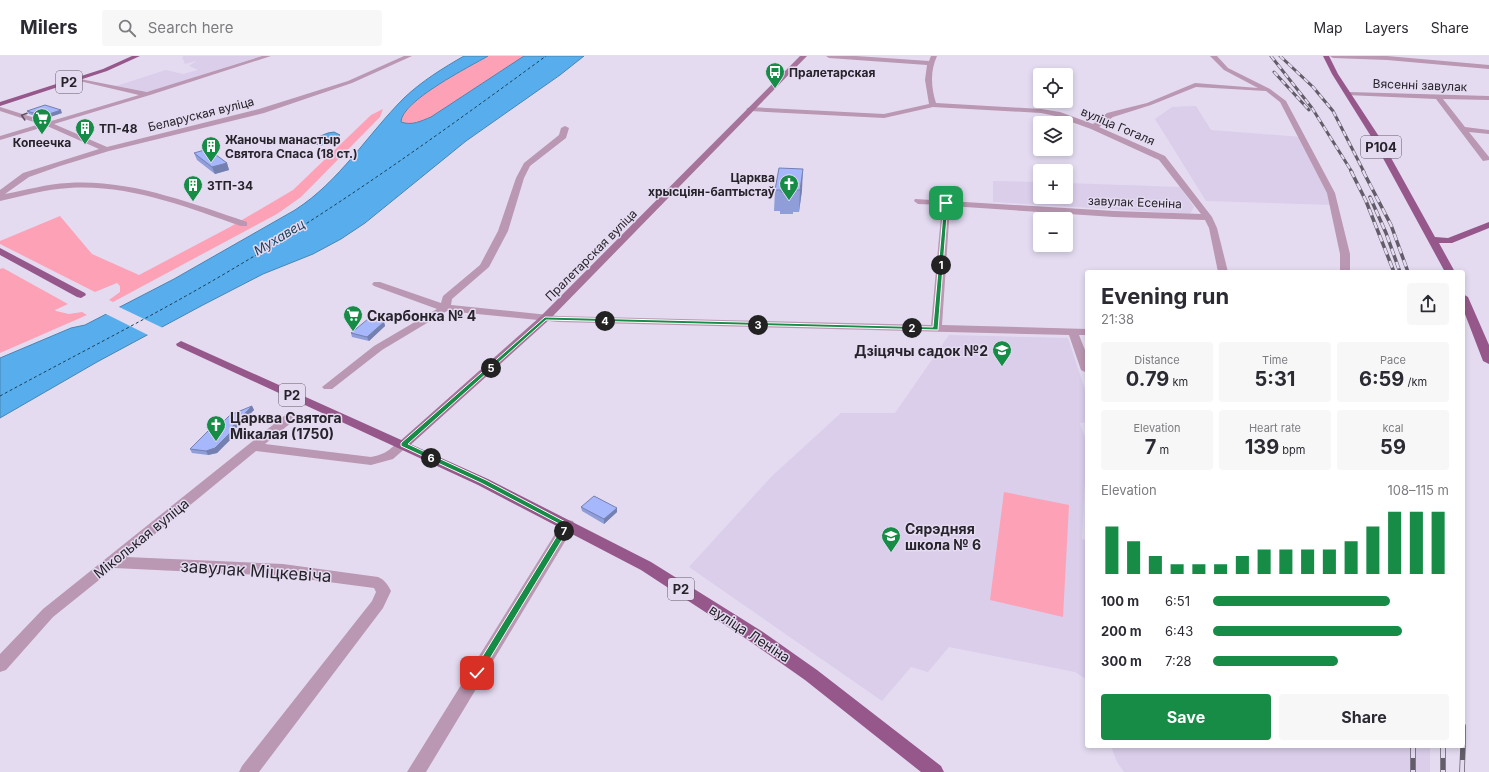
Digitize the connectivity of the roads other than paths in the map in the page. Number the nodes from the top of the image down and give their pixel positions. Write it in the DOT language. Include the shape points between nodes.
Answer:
graph roads {
  1 [pos="137,56"];
  2 [pos="268,56"];
  3 [pos="395,56"];
  4 [pos="804,56"];
  5 [pos="829,56"];
  6 [pos="934,56"];
  7 [pos="1213,56"];
  8 [pos="1326,56"];
  9 [pos="1333,56"];
  10 [pos="408,57"];
  11 [pos="930,63"];
  12 [pos="1489,67"];
  13 [pos="77,79"];
  14 [pos="1268,90"];
  15 [pos="148,94"];
  16 [pos="1350,94"];
  17 [pos="1438,97"];
  18 [pos="1489,98"];
  19 [pos="0,104"];
  20 [pos="933,105"];
  21 [pos="0,109"];
  22 [pos="750,109"];
  23 [pos="48,124"];
  24 [pos="1094,127"];
  25 [pos="565,128"];
  26 [pos="1464,129"];
  27 [pos="1489,132"];
  28 [pos="0,138"];
  29 [pos="106,149"];
  30 [pos="1486,159"];
  31 [pos="0,194"];
  32 [pos="0,198"];
  33 [pos="918,201"];
  34 [pos="946,203"];
  35 [pos="1208,217"];
  36 [pos="244,224"];
  37 [pos="1489,225"];
  38 [pos="1433,240"];
  39 [pos="0,251"];
  40 [pos="1223,270"];
  41 [pos="1345,270"];
  42 [pos="1449,270"];
  43 [pos="377,284"];
  44 [pos="81,295"];
  45 [pos="1465,301"];
  46 [pos="445,308"];
  47 [pos="545,318"];
  48 [pos="936,329"];
  49 [pos="1073,332"];
  50 [pos="1085,332"];
  51 [pos="181,344"];
  52 [pos="1489,362"];
  53 [pos="1085,365"];
  54 [pos="328,387"];
  55 [pos="288,419"];
  56 [pos="403,445"];
  57 [pos="252,447"];
  58 [pos="568,525"];
  59 [pos="112,562"];
  60 [pos="0,665"];
  61 [pos="248,772"];
  62 [pos="416,772"];
  63 [pos="935,772"];
  1 -- 13 [label="main road, Р2" via="122,64"];
  2 -- 15 [label="street"];
  3 -- 10 [label="street"];
  4 -- 22 [label="main road, Пралетарская вуліца"];
  5 -- 11 [label="street"];
  6 -- 11 [label="street"];
  7 -- 14 [label="street" via="1226,69"];
  8 -- 16 [label="main road, Р104" via="1335,74"];
  9 -- 12 [label="street"];
  10 -- 29 [label="street, Беларуская вуліца" via="350,82 261,111"];
  11 -- 20 [label="street" via="930,95"];
  13 -- 15 [label="street"];
  13 -- 19 [label="main road, Р2"];
  14 -- 24 [label="street" via="1195,85 1149,104 1110,115"];
  14 -- 41 [label="street" via="1283,101 1331,193 1345,254"];
  15 -- 23 [label="street"];
  16 -- 17 [label="street, Вясенні завулак"];
  16 -- 38 [label="main road, Р104"];
  17 -- 18 [label="street, Вясенні завулак"];
  17 -- 26 [label="street"];
  20 -- 22 [label="street, вуліца Гогаля" via="884,116"];
  20 -- 24 [label="street, вуліца Гогаля" via="1041,111"];
  23 -- 21 [label="street, one-way"];
  22 -- 47 [label="main road, Пралетарская вуліца"];
  23 -- 28 [label="street"];
  23 -- 29 [label="street"];
  24 -- 35 [label="street, вуліца Гогаля" via="1162,158"];
  25 -- 46 [label="street" via="563,136 527,166 520,178 503,230 484,267 448,298"];
  26 -- 27 [label="street"];
  26 -- 30 [label="street"];
  29 -- 31 [label="street, Беларуская вуліца" via="26,175"];
  32 -- 36 [label="street" via="78,185 134,190 160,195"];
  33 -- 34 [label="street, завулак Есеніна"];
  34 -- 35 [label="street, завулак Есеніна" via="1114,214"];
  34 -- 48 [label="street"];
  35 -- 40 [label="street, вуліца Гогаля"];
  37 -- 38 [label="main road" via="1449,241"];
  38 -- 42 [label="main road, Р104"];
  39 -- 44 [label="main road"];
  43 -- 46 [label="street"];
  45 -- 52 [label="main road" via="1488,352"];
  46 -- 47 [label="street"];
  46 -- 54 [label="street" via="378,348"];
  47 -- 48 [label="street"];
  47 -- 56 [label="main road, Пралетарская вуліца"];
  48 -- 49 [label="street"];
  49 -- 50 [label="street"];
  49 -- 53 [label="street"];
  51 -- 56 [label="main road, вуліца Леніна / Р2"];
  55 -- 57 [label="street, Міколькая вуліца"];
  56 -- 57 [label="street" via="389,456 371,461"];
  56 -- 58 [label="main road, вуліца Леніна / Р2"];
  57 -- 59 [label="street, Міколькая вуліца"];
  58 -- 62 [label="street"];
  58 -- 63 [label="main road, вуліца Леніна / Р2" via="646,566 757,637 864,714"];
  59 -- 60 [label="street, Міколькая вуліца" via="48,613"];
  59 -- 61 [label="street, завулак Міцкевіча" via="283,570 378,583 384,591 378,604"];
}
